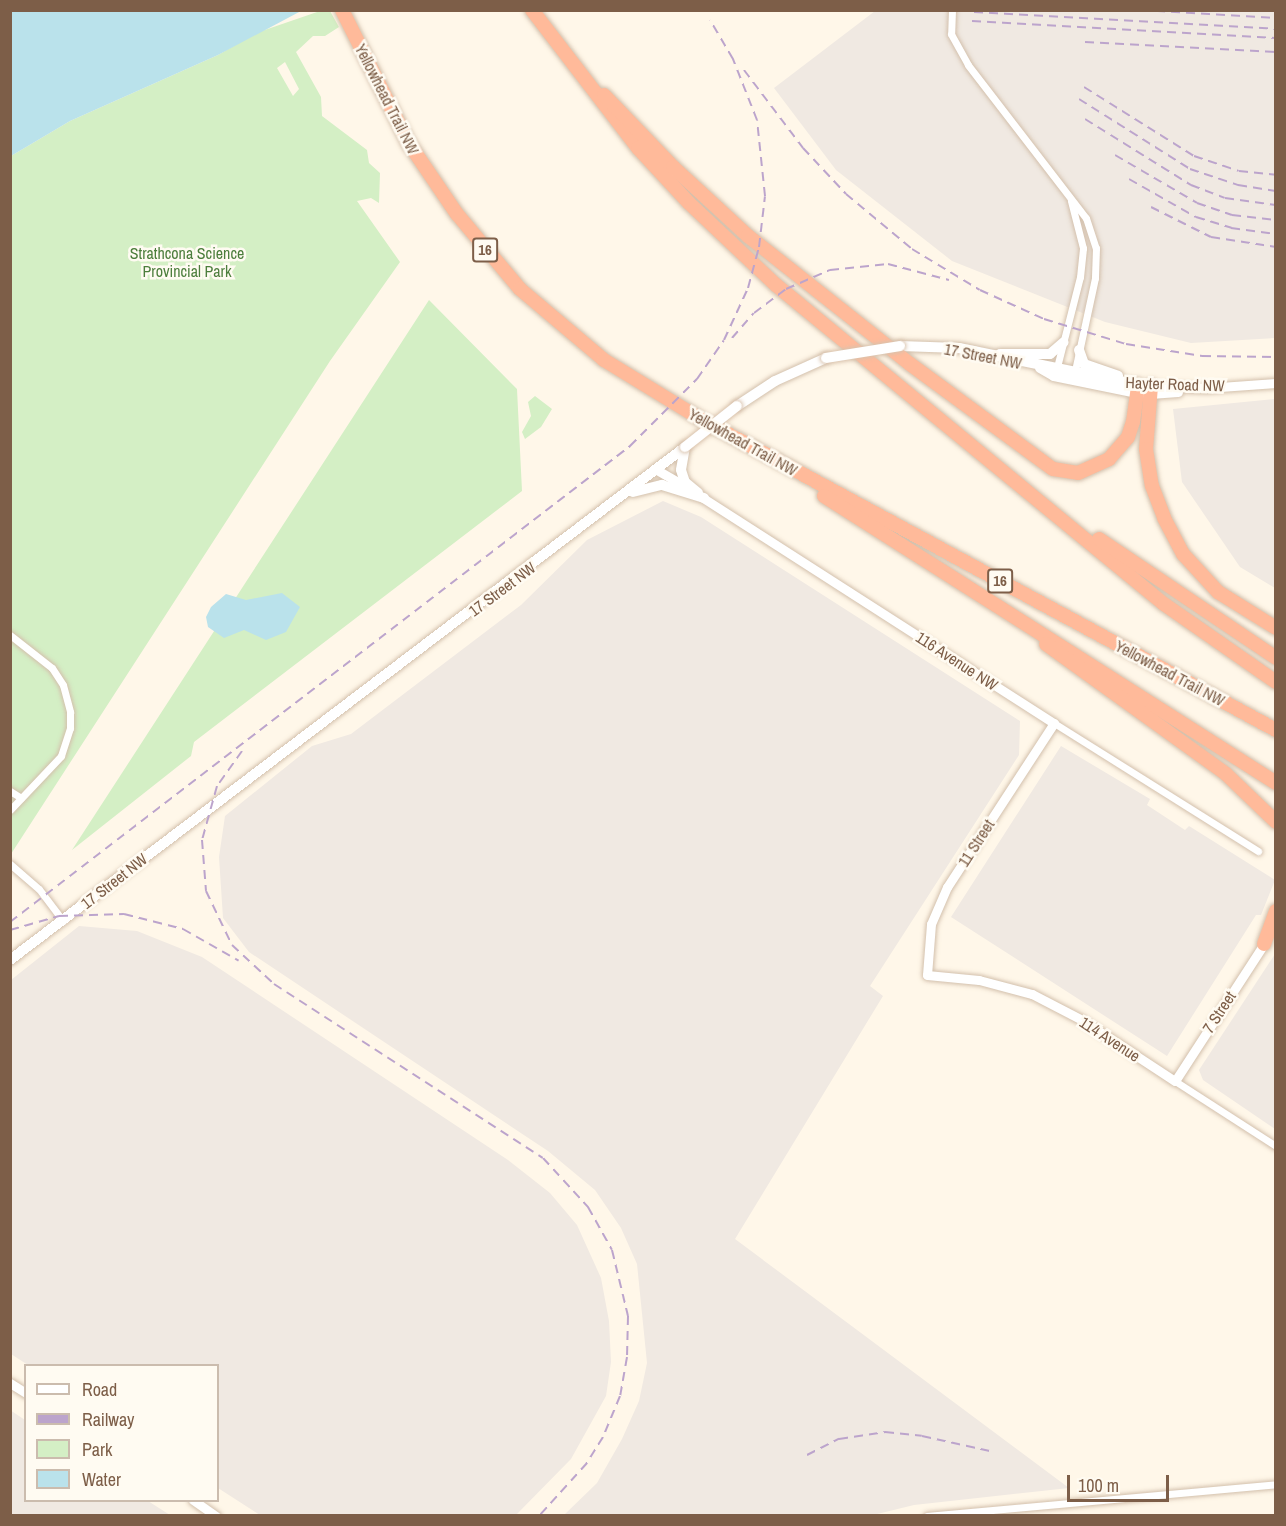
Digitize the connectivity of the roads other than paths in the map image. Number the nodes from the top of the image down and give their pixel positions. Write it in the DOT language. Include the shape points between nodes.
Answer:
graph roads {
  1 [pos="342,10"];
  2 [pos="532,10"];
  3 [pos="952,10"];
  4 [pos="566,57"];
  5 [pos="1069,196"];
  6 [pos="1064,342"];
  7 [pos="1079,350"];
  8 [pos="984,354"];
  9 [pos="1056,372"];
  10 [pos="1073,377"];
  11 [pos="1275,383"];
  12 [pos="1141,389"];
  13 [pos="726,433"];
  14 [pos="969,444"];
  15 [pos="686,447"];
  16 [pos="657,470"];
  17 [pos="623,496"];
  18 [pos="704,498"];
  19 [pos="984,594"];
  20 [pos="1275,628"];
  21 [pos="10,635"];
  22 [pos="1275,658"];
  23 [pos="1275,682"];
  24 [pos="1054,723"];
  25 [pos="1275,729"];
  26 [pos="1275,783"];
  27 [pos="10,791"];
  28 [pos="21,798"];
  29 [pos="10,810"];
  30 [pos="1275,822"];
  31 [pos="1258,852"];
  32 [pos="10,864"];
  33 [pos="1275,911"];
  34 [pos="63,921"];
  35 [pos="1275,927"];
  36 [pos="1264,944"];
  37 [pos="10,960"];
  38 [pos="927,975"];
  39 [pos="1175,1081"];
  40 [pos="1275,1146"];
  41 [pos="10,1383"];
  42 [pos="24,1392"];
  43 [pos="1275,1484"];
  44 [pos="196,1502"];
  45 [pos="216,1515"];
  46 [pos="927,1515"];
  1 -- 13 [label="highway, Yellowhead Trail NW / 16" via="433,181 473,236 520,289 604,360"];
  2 -- 4 [label="highway"];
  3 -- 5 [label="street" via="951,34 968,64"];
  4 -- 12 [label="highway" via="673,167 748,236 910,364 1053,468 1078,473 1109,459 1128,437"];
  4 -- 14 [label="highway" via="638,148 718,232 797,303"];
  5 -- 6 [label="street" via="1083,248"];
  5 -- 7 [label="street" via="1086,218 1096,248 1095,278"];
  6 -- 8 [label="main road" via="1050,354"];
  6 -- 9 [label="street"];
  7 -- 10 [label="street"];
  7 -- 12 [label="main road" via="1084,364"];
  8 -- 9 [label="main road, 17 Street NW"];
  8 -- 15 [label="main road, 17 Street NW, bridge" via="958,348 900,346 826,358 775,381"];
  9 -- 10 [label="main road, 17 Street NW"];
  10 -- 12 [label="main road, 17 Street NW"];
  11 -- 12 [label="street, Hayter Road NW"];
  12 -- 20 [label="highway" via="1149,470 1172,534 1197,572 1218,592"];
  13 -- 19 [label="highway"];
  13 -- 25 [label="highway, Yellowhead Trail NW / 16"];
  14 -- 22 [label="highway" via="1178,596"];
  14 -- 23 [label="highway" via="1164,604"];
  15 -- 16 [label="main road, 17 Street NW"];
  15 -- 18 [label="main road" via="681,458 685,482"];
  16 -- 17 [label="main road, 17 Street NW"];
  16 -- 18 [label="street, 116 Avenue NW"];
  17 -- 18 [label="main road" via="662,485"];
  17 -- 34 [label="main road, 17 Street NW"];
  18 -- 24 [label="street, 116 Avenue NW"];
  19 -- 26 [label="highway"];
  19 -- 30 [label="highway" via="1018,624 1226,774"];
  21 -- 28 [label="street" via="52,669 63,685 70,712 70,728 61,756"];
  24 -- 31 [label="street, 116 Avenue NW"];
  24 -- 38 [label="street, 11 Street" via="947,887 931,924"];
  27 -- 28 [label="street"];
  28 -- 29 [label="street"];
  32 -- 34 [label="street" via="39,889"];
  33 -- 36 [label="highway"];
  34 -- 37 [label="main road, 17 Street NW"];
  35 -- 36 [label="highway"];
  36 -- 39 [label="street, 7 Street"];
  38 -- 39 [label="street, 114 Avenue" via="978,980 1032,994 1082,1020"];
  39 -- 40 [label="street, 114 Avenue"];
  41 -- 42 [label="street"];
  43 -- 46 [label="street"];
  44 -- 45 [label="street"];
}
